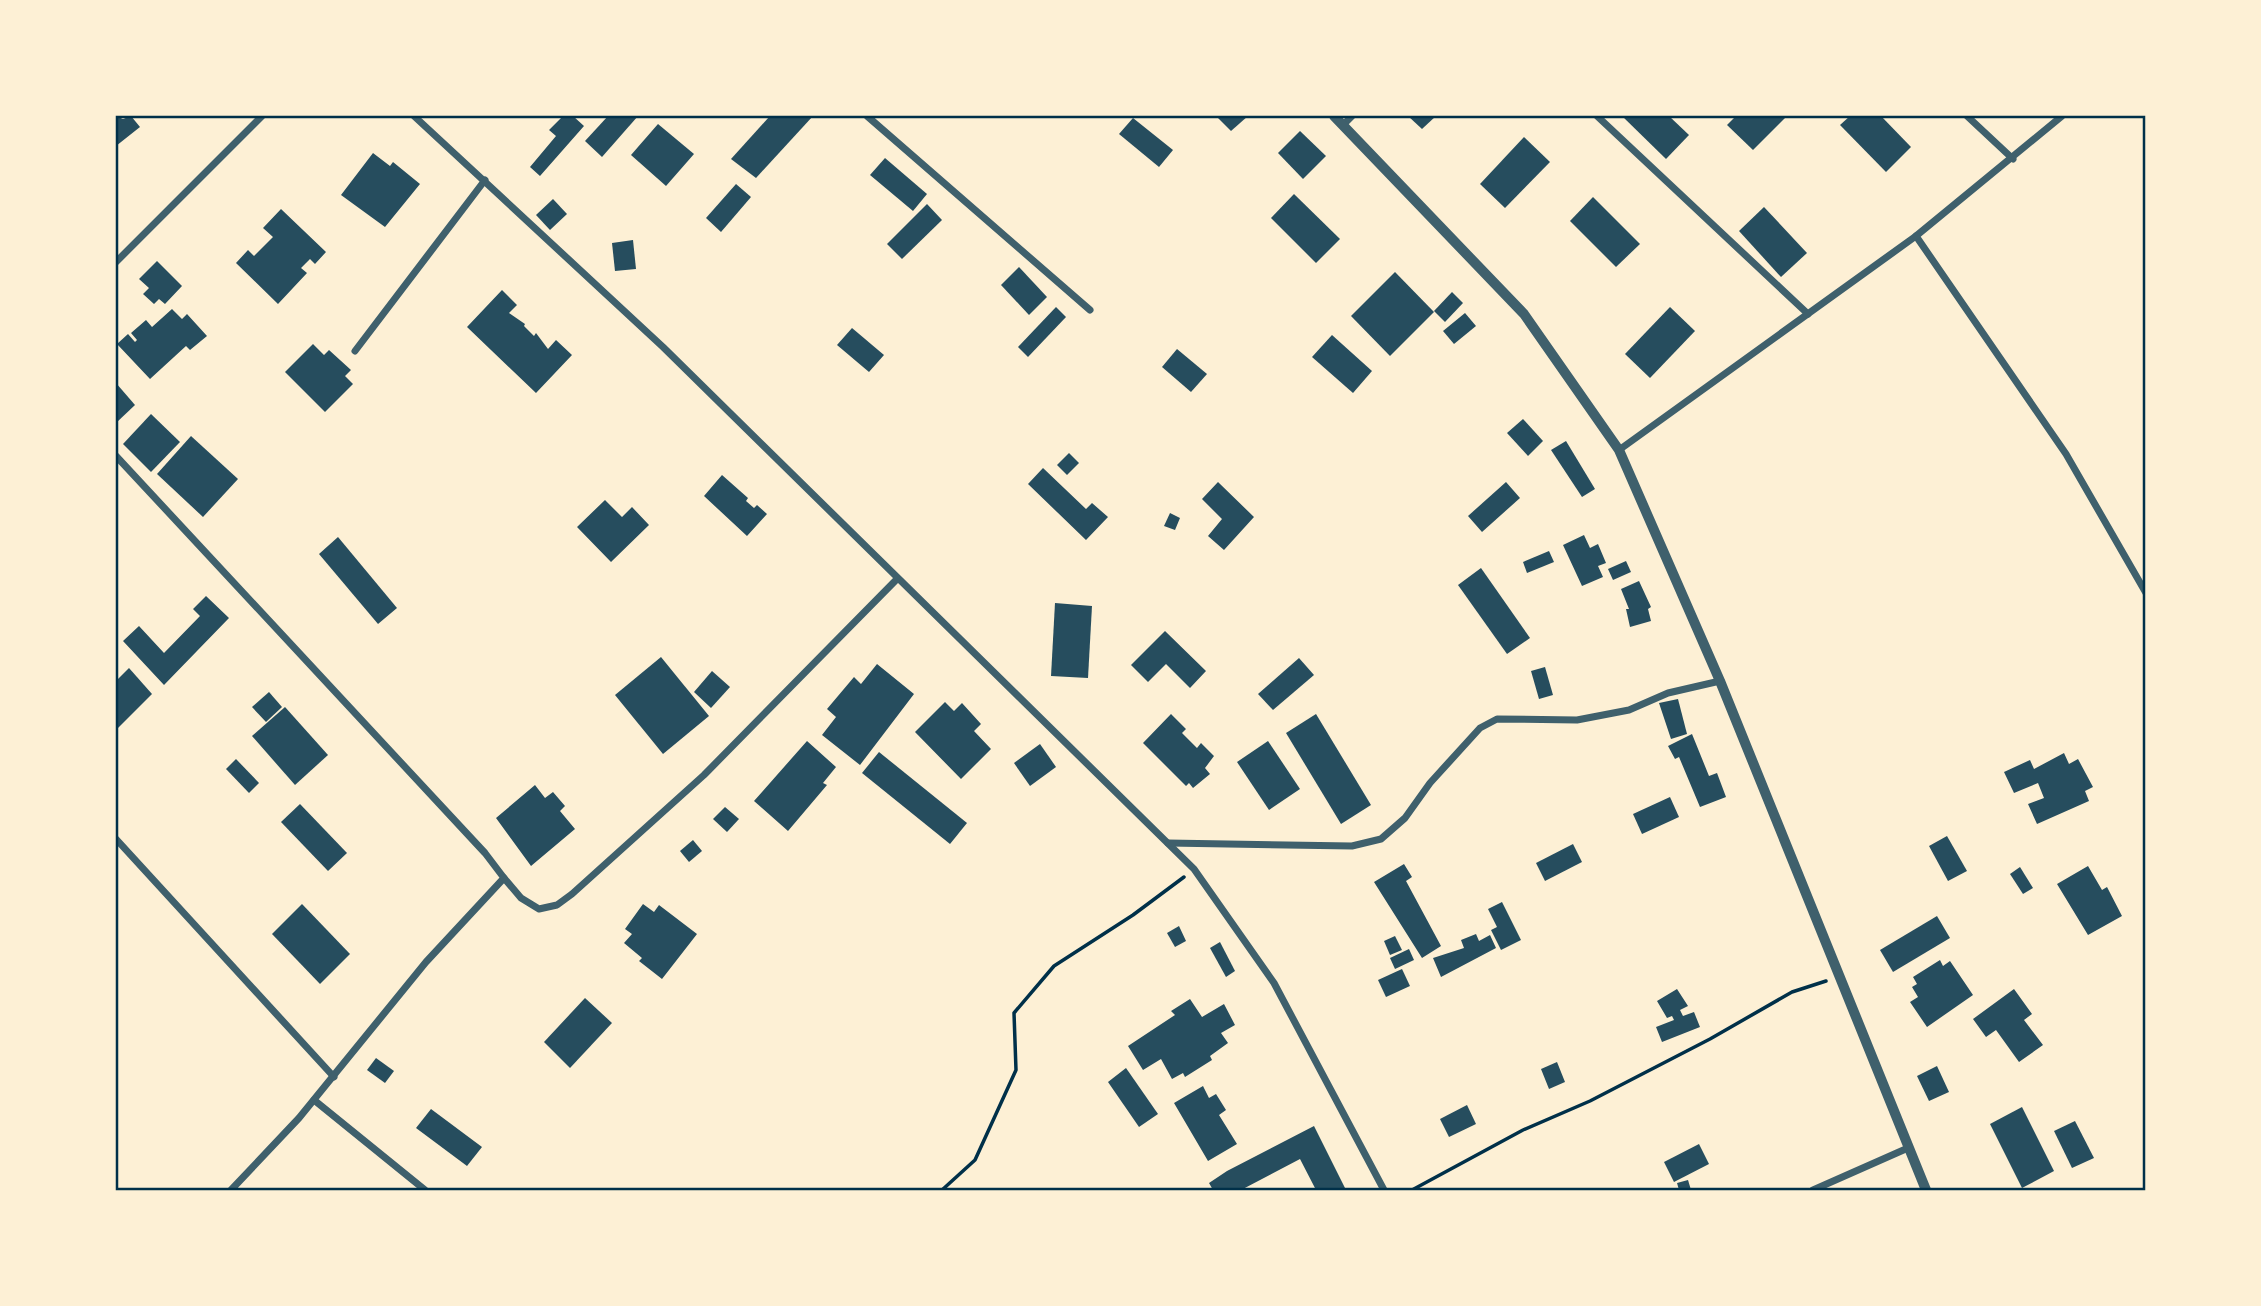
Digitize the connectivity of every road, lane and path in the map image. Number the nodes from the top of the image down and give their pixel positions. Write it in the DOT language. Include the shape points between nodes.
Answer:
graph roads {
  1 [pos="262,116"];
  2 [pos="414,116"];
  3 [pos="867,116"];
  4 [pos="1334,116"];
  5 [pos="1352,116"];
  6 [pos="1597,116"];
  7 [pos="1967,116"];
  8 [pos="2062,116"];
  9 [pos="1343,125"];
  10 [pos="2012,159"];
  11 [pos="485,180"];
  12 [pos="1916,236"];
  13 [pos="116,262"];
  14 [pos="1090,310"];
  15 [pos="1808,314"];
  16 [pos="355,351"];
  17 [pos="1619,450"];
  18 [pos="116,456"];
  19 [pos="897,579"];
  20 [pos="2146,593"];
  21 [pos="1720,681"];
  22 [pos="116,838"];
  23 [pos="1168,844"];
  24 [pos="1194,869"];
  25 [pos="504,878"];
  26 [pos="1838,977"];
  27 [pos="334,1077"];
  28 [pos="314,1100"];
  29 [pos="1908,1148"];
  30 [pos="231,1191"];
  31 [pos="425,1191"];
  32 [pos="942,1191"];
  33 [pos="1384,1191"];
  34 [pos="1412,1191"];
  35 [pos="1813,1191"];
  36 [pos="1926,1191"];
  1 -- 13 [label="street"];
  2 -- 11 [label="street"];
  3 -- 14 [label="street"];
  4 -- 9 [label="street"];
  5 -- 9 [label="street"];
  6 -- 15 [label="street"];
  7 -- 10 [label="street"];
  8 -- 10 [label="street"];
  9 -- 17 [label="street" via="1524,314"];
  10 -- 12 [label="street"];
  11 -- 16 [label="street"];
  11 -- 19 [label="street" via="663,347"];
  12 -- 15 [label="street"];
  12 -- 20 [label="street" via="2066,454"];
  15 -- 17 [label="street"];
  17 -- 21 [label="street"];
  18 -- 25 [label="street"];
  19 -- 23 [label="street"];
  19 -- 25 [label="street" via="704,775 572,894 557,905 539,909 521,898"];
  21 -- 23 [label="street" via="1668,693 1629,710 1577,720 1497,719 1480,728 1405,818 1381,839 1352,846"];
  21 -- 26 [label="street"];
  22 -- 27 [label="street"];
  23 -- 24 [label="street"];
  24 -- 32 [label="path" via="1054,966 1014,1013 1016,1070 975,1160"];
  24 -- 33 [label="street" via="1274,983"];
  25 -- 27 [label="street" via="426,962"];
  26 -- 29 [label="street"];
  26 -- 34 [label="path" via="1792,992 1710,1040 1523,1130"];
  27 -- 28 [label="street"];
  28 -- 30 [label="street"];
  28 -- 31 [label="street"];
  29 -- 35 [label="street"];
  29 -- 36 [label="street"];
}
